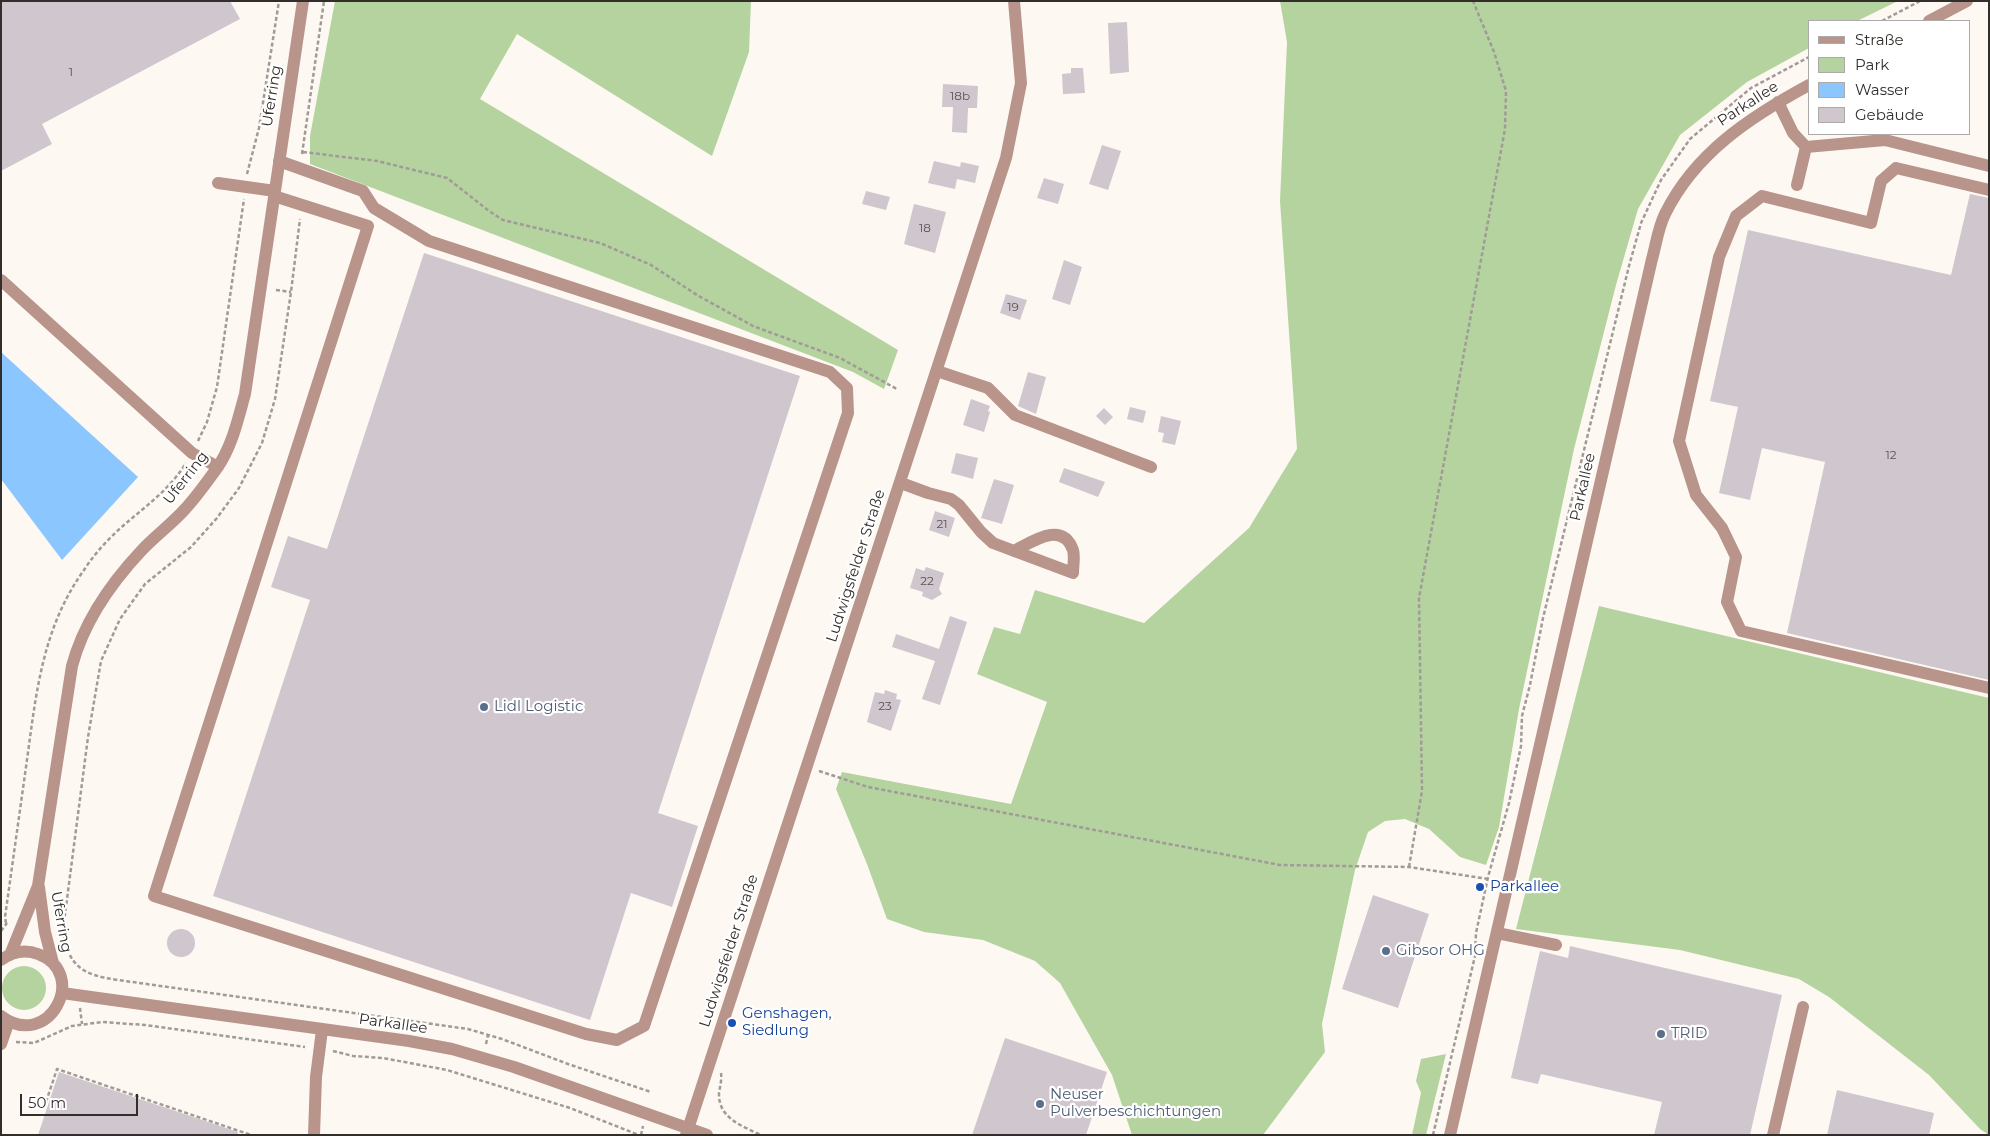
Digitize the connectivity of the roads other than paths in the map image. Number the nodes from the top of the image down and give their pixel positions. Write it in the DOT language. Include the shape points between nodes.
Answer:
graph roads {
  1 [pos="303,1"];
  2 [pos="1014,1"];
  3 [pos="1967,1"];
  4 [pos="1931,20"];
  5 [pos="1808,86"];
  6 [pos="1778,102"];
  7 [pos="1806,147"];
  8 [pos="278,161"];
  9 [pos="1989,166"];
  10 [pos="218,183"];
  11 [pos="1797,185"];
  12 [pos="1989,190"];
  13 [pos="275,194"];
  14 [pos="374,208"];
  15 [pos="368,226"];
  16 [pos="1,280"];
  17 [pos="937,371"];
  18 [pos="1151,466"];
  19 [pos="218,467"];
  20 [pos="901,483"];
  21 [pos="1014,551"];
  22 [pos="1989,688"];
  23 [pos="38,886"];
  24 [pos="1497,933"];
  25 [pos="1556,945"];
  26 [pos="6,957"];
  27 [pos="52,964"];
  28 [pos="62,993"];
  29 [pos="1803,1007"];
  30 [pos="5,1019"];
  31 [pos="322,1030"];
  32 [pos="2,1041"];
  33 [pos="688,1131"];
  34 [pos="314,1135"];
  35 [pos="708,1135"];
  36 [pos="1450,1135"];
  37 [pos="1773,1135"];
  1 -- 8 [label="street, Uferring"];
  2 -- 17 [label="street, Ludwigsfelder Straße" via="1022,83 1016,118"];
  3 -- 4 [label="street"];
  5 -- 6 [label="street, Parkallee"];
  6 -- 7 [label="street" via="1793,133"];
  6 -- 24 [label="street, Parkallee" via="1710,151 1683,184 1664,216"];
  7 -- 9 [label="street" via="1885,140"];
  7 -- 11 [label="street"];
  8 -- 13 [label="street, Uferring"];
  8 -- 14 [label="street" via="363,191"];
  10 -- 13 [label="street"];
  12 -- 22 [label="street" via="1896,168 1881,181 1870,223 1762,196 1736,216 1719,256 1679,441 1696,495 1722,528 1736,557 1727,602 1741,631"];
  13 -- 15 [label="street"];
  13 -- 19 [label="street, Uferring" via="245,394 234,434"];
  14 -- 15 [label="street"];
  14 -- 15 [label="street" via="429,241 830,372 846,388 848,412 644,1026 617,1040 586,1034 154,896"];
  16 -- 19 [label="street" via="192,453"];
  17 -- 18 [label="street" via="988,388 1015,415"];
  17 -- 20 [label="street, Ludwigsfelder Straße"];
  19 -- 23 [label="street, Uferring" via="186,508 115,581 94,610 78,642"];
  20 -- 21 [label="street" via="951,499 993,543"];
  20 -- 33 [label="street, Ludwigsfelder Straße"];
  21 -- 21 [label="street" via="1039,560 1073,573 1073,551 1061,535 1052,533"];
  23 -- 26 [label="street, Uferring" via="22,928"];
  23 -- 27 [label="street, Uferring"];
  24 -- 25 [label="street"];
  24 -- 36 [label="street, Parkallee"];
  26 -- 27 [label="street" via="34,952"];
  27 -- 28 [label="street" via="60,977"];
  28 -- 30 [label="street" via="56,1008 43,1021 27,1025"];
  28 -- 31 [label="street, Parkallee"];
  29 -- 37 [label="street"];
  30 -- 32 [label="street"];
  31 -- 33 [label="street, Parkallee" via="409,1041 482,1057"];
  31 -- 34 [label="street"];
  33 -- 35 [label="street, Parkallee"];
}
